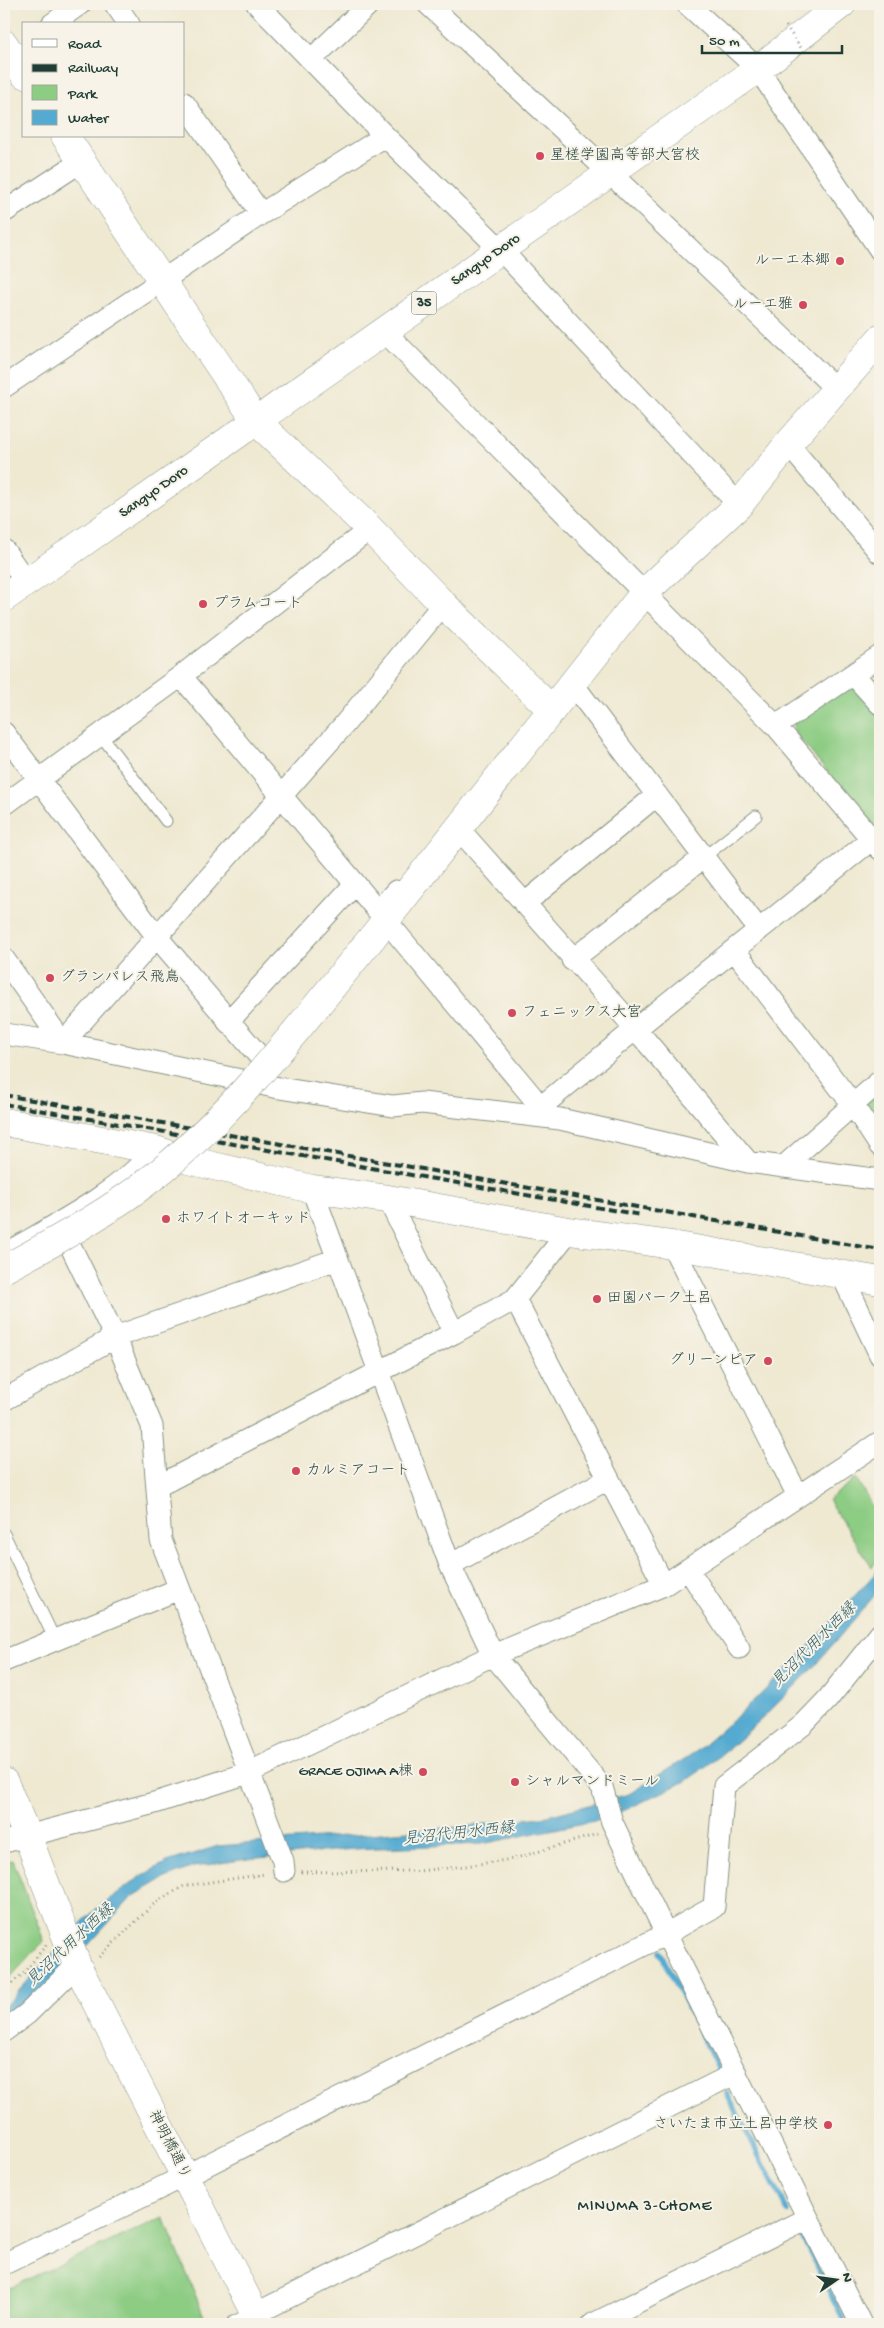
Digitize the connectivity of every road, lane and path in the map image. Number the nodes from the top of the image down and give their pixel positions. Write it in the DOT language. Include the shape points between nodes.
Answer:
graph roads {
  1 [pos="80,4"];
  2 [pos="115,4"];
  3 [pos="257,4"];
  4 [pos="369,4"];
  5 [pos="428,4"];
  6 [pos="687,4"];
  7 [pos="842,4"];
  8 [pos="55,22"];
  9 [pos="128,22"];
  10 [pos="786,26"];
  11 [pos="805,54"];
  12 [pos="311,60"];
  13 [pos="758,68"];
  14 [pos="185,104"];
  15 [pos="385,136"];
  16 [pos="67,138"];
  17 [pos="82,161"];
  18 [pos="610,173"];
  19 [pos="4,212"];
  20 [pos="261,214"];
  21 [pos="501,250"];
  22 [pos="880,250"];
  23 [pos="163,282"];
  24 [pos="384,331"];
  25 [pos="880,339"];
  26 [pos="4,387"];
  27 [pos="836,389"];
  28 [pos="256,421"];
  29 [pos="788,444"];
  30 [pos="739,505"];
  31 [pos="370,529"];
  32 [pos="4,550"];
  33 [pos="880,553"];
  34 [pos="26,582"];
  35 [pos="644,593"];
  36 [pos="4,598"];
  37 [pos="443,604"];
  38 [pos="880,656"];
  39 [pos="853,674"];
  40 [pos="181,676"];
  41 [pos="572,683"];
  42 [pos="880,704"];
  43 [pos="552,710"];
  44 [pos="776,726"];
  45 [pos="4,733"];
  46 [pos="100,734"];
  47 [pos="39,779"];
  48 [pos="282,795"];
  49 [pos="657,795"];
  50 [pos="4,805"];
  51 [pos="756,816"];
  52 [pos="166,821"];
  53 [pos="458,828"];
  54 [pos="876,844"];
  55 [pos="704,857"];
  56 [pos="429,864"];
  57 [pos="355,884"];
  58 [pos="524,904"];
  59 [pos="759,930"];
  60 [pos="383,934"];
  61 [pos="157,936"];
  62 [pos="735,950"];
  63 [pos="4,959"];
  64 [pos="572,960"];
  65 [pos="228,1022"];
  66 [pos="635,1028"];
  67 [pos="4,1034"];
  68 [pos="63,1043"];
  69 [pos="259,1056"];
  70 [pos="880,1081"];
  71 [pos="266,1085"];
  72 [pos="853,1105"];
  73 [pos="538,1112"];
  74 [pos="4,1122"];
  75 [pos="880,1146"];
  76 [pos="156,1150"];
  77 [pos="188,1160"];
  78 [pos="748,1162"];
  79 [pos="783,1167"];
  80 [pos="880,1180"];
  81 [pos="312,1188"];
  82 [pos="388,1198"];
  83 [pos="569,1231"];
  84 [pos="69,1243"];
  85 [pos="672,1245"];
  86 [pos="4,1255"];
  87 [pos="337,1259"];
  88 [pos="4,1269"];
  89 [pos="841,1272"];
  90 [pos="4,1280"];
  91 [pos="880,1281"];
  92 [pos="515,1299"];
  93 [pos="454,1333"];
  94 [pos="115,1337"];
  95 [pos="880,1354"];
  96 [pos="379,1372"];
  97 [pos="4,1400"];
  98 [pos="880,1442"];
  99 [pos="608,1479"];
  100 [pos="158,1486"];
  101 [pos="798,1496"];
  102 [pos="4,1534"];
  103 [pos="450,1566"];
  104 [pos="688,1569"];
  105 [pos="664,1586"];
  106 [pos="179,1589"];
  107 [pos="880,1634"];
  108 [pos="55,1640"];
  109 [pos="739,1648"];
  110 [pos="493,1655"];
  111 [pos="4,1661"];
  112 [pos="248,1773"];
  113 [pos="4,1782"];
  114 [pos="614,1826"];
  115 [pos="15,1838"];
  116 [pos="284,1866"];
  117 [pos="666,1934"];
  118 [pos="35,1959"];
  119 [pos="80,1970"];
  120 [pos="4,1990"];
  121 [pos="4,2032"];
  122 [pos="736,2073"];
  123 [pos="185,2176"];
  124 [pos="808,2218"];
  125 [pos="4,2264"];
  126 [pos="250,2321"];
  127 [pos="593,2324"];
  128 [pos="861,2324"];
  1 -- 8 [label="street"];
  2 -- 9 [label="street"];
  3 -- 12 [label="street"];
  4 -- 12 [label="street"];
  5 -- 18 [label="street"];
  6 -- 13 [label="street"];
  7 -- 13 [label="street, Sangyo Doro / 35"];
  10 -- 11 [label="path, bridge"];
  12 -- 15 [label="street"];
  13 -- 18 [label="street, Sangyo Doro / 35"];
  13 -- 22 [label="street"];
  14 -- 20 [label="street"];
  15 -- 20 [label="street"];
  15 -- 21 [label="street"];
  16 -- 17 [label="street"];
  17 -- 19 [label="street"];
  17 -- 23 [label="street"];
  18 -- 21 [label="street, Sangyo Doro / 35"];
  18 -- 27 [label="street"];
  20 -- 23 [label="street"];
  21 -- 24 [label="street, Sangyo Doro / 35"];
  21 -- 30 [label="street"];
  23 -- 26 [label="street"];
  23 -- 28 [label="street"];
  24 -- 28 [label="street, Sangyo Doro / 35"];
  24 -- 35 [label="street"];
  25 -- 27 [label="street"];
  27 -- 29 [label="street"];
  28 -- 31 [label="street"];
  28 -- 34 [label="street, Sangyo Doro / 35"];
  29 -- 30 [label="street"];
  29 -- 33 [label="street"];
  30 -- 35 [label="street"];
  31 -- 37 [label="street"];
  31 -- 40 [label="street"];
  32 -- 34 [label="street"];
  34 -- 36 [label="street, Sangyo Doro / 35"];
  35 -- 41 [label="street"];
  35 -- 44 [label="street"];
  37 -- 43 [label="street"];
  37 -- 48 [label="street"];
  38 -- 39 [label="street"];
  39 -- 42 [label="street"];
  39 -- 44 [label="street"];
  40 -- 46 [label="street"];
  40 -- 48 [label="street"];
  41 -- 43 [label="street"];
  41 -- 49 [label="street"];
  43 -- 53 [label="street"];
  44 -- 54 [label="street"];
  45 -- 47 [label="street"];
  46 -- 47 [label="street"];
  46 -- 52 [label="lane"];
  47 -- 50 [label="street"];
  47 -- 61 [label="street"];
  48 -- 57 [label="street"];
  48 -- 61 [label="street"];
  49 -- 55 [label="street"];
  49 -- 58 [label="street"];
  51 -- 55 [label="lane"];
  53 -- 56 [label="street"];
  53 -- 58 [label="street"];
  54 -- 59 [label="street"];
  55 -- 59 [label="street"];
  55 -- 64 [label="street"];
  56 -- 57 [label="street" via="410,876 378,911"];
  56 -- 60 [label="street"];
  57 -- 65 [label="street"];
  58 -- 64 [label="street"];
  59 -- 62 [label="street"];
  60 -- 71 [label="street"];
  60 -- 73 [label="street"];
  60 -- 88 [label="street, bridge" via="212,1124 161,1171 116,1204"];
  61 -- 65 [label="street"];
  61 -- 68 [label="street"];
  62 -- 66 [label="street"];
  62 -- 72 [label="street"];
  63 -- 68 [label="street"];
  64 -- 66 [label="street"];
  65 -- 69 [label="street"];
  66 -- 73 [label="street"];
  66 -- 78 [label="street"];
  67 -- 68 [label="street"];
  68 -- 71 [label="street"];
  70 -- 72 [label="street"];
  71 -- 73 [label="street" via="393,1106 422,1103"];
  72 -- 75 [label="street"];
  72 -- 79 [label="street"];
  73 -- 78 [label="street"];
  74 -- 76 [label="street"];
  76 -- 77 [label="street"];
  76 -- 86 [label="street" via="115,1189"];
  77 -- 81 [label="street"];
  77 -- 84 [label="street" via="139,1203"];
  78 -- 79 [label="street"];
  79 -- 80 [label="street"];
  81 -- 82 [label="street"];
  81 -- 87 [label="street"];
  82 -- 83 [label="street"];
  82 -- 93 [label="street"];
  83 -- 85 [label="street"];
  83 -- 92 [label="street"];
  84 -- 90 [label="street"];
  84 -- 94 [label="street"];
  85 -- 89 [label="street"];
  85 -- 101 [label="street"];
  87 -- 94 [label="street"];
  87 -- 96 [label="street"];
  89 -- 91 [label="street"];
  89 -- 95 [label="street"];
  92 -- 93 [label="street"];
  92 -- 99 [label="street"];
  93 -- 96 [label="street"];
  94 -- 97 [label="street"];
  94 -- 100 [label="street" via="152,1426"];
  96 -- 100 [label="street"];
  96 -- 103 [label="street"];
  98 -- 101 [label="street"];
  99 -- 103 [label="street"];
  99 -- 105 [label="street"];
  100 -- 106 [label="street" via="161,1540"];
  101 -- 104 [label="street"];
  102 -- 108 [label="lane"];
  103 -- 110 [label="street"];
  104 -- 105 [label="street"];
  104 -- 109 [label="street"];
  105 -- 110 [label="street"];
  106 -- 108 [label="street"];
  106 -- 112 [label="street"];
  107 -- 117 [label="street" via="803,1725 724,1786 714,1907"];
  108 -- 111 [label="street"];
  110 -- 112 [label="street"];
  110 -- 114 [label="street" via="602,1787"];
  112 -- 115 [label="street" via="158,1802"];
  112 -- 116 [label="street"];
  113 -- 115 [label="street, 神明橋通り"];
  114 -- 116 [label="path" via="513,1859 465,1866 408,1872 348,1873"];
  114 -- 117 [label="street"];
  115 -- 119 [label="street, 神明橋通り" via="62,1925"];
  116 -- 119 [label="path" via="184,1886 156,1902"];
  117 -- 122 [label="street"];
  117 -- 123 [label="street"];
  118 -- 120 [label="path"];
  119 -- 121 [label="street"];
  119 -- 123 [label="street, 神明橋通り"];
  122 -- 124 [label="street"];
  122 -- 126 [label="street"];
  123 -- 125 [label="street"];
  123 -- 126 [label="street, 神明橋通り"];
  124 -- 127 [label="street"];
  124 -- 128 [label="street"];
}
